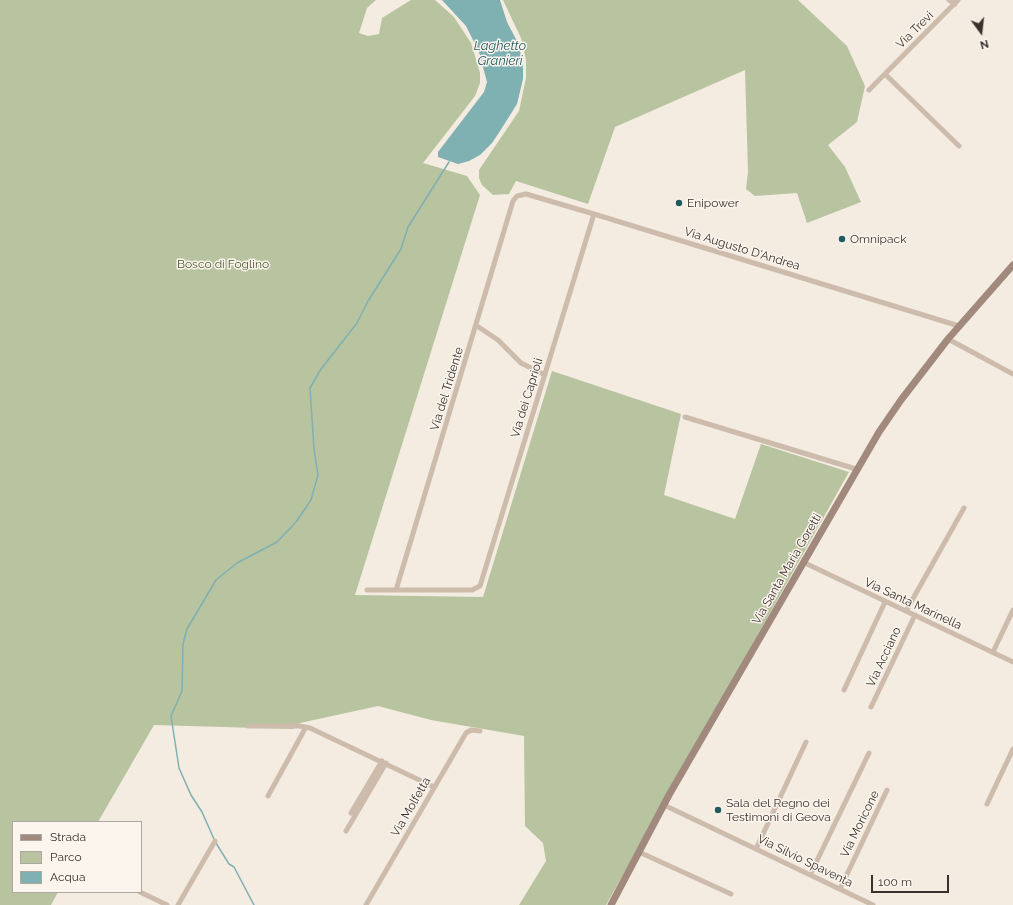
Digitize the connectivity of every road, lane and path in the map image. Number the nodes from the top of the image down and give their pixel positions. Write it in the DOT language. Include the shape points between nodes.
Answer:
graph roads {
  1 [pos="949,0"];
  2 [pos="956,2"];
  3 [pos="885,74"];
  4 [pos="869,90"];
  5 [pos="960,146"];
  6 [pos="519,195"];
  7 [pos="594,214"];
  8 [pos="1013,265"];
  9 [pos="476,326"];
  10 [pos="959,326"];
  11 [pos="948,339"];
  12 [pos="1013,374"];
  13 [pos="545,375"];
  14 [pos="685,417"];
  15 [pos="856,469"];
  16 [pos="964,508"];
  17 [pos="805,563"];
  18 [pos="367,590"];
  19 [pos="396,590"];
  20 [pos="885,602"];
  21 [pos="1013,610"];
  22 [pos="906,612"];
  23 [pos="915,615"];
  24 [pos="993,652"];
  25 [pos="1013,662"];
  26 [pos="844,690"];
  27 [pos="871,707"];
  28 [pos="248,726"];
  29 [pos="306,727"];
  30 [pos="480,730"];
  31 [pos="806,742"];
  32 [pos="1013,749"];
  33 [pos="869,753"];
  34 [pos="384,762"];
  35 [pos="434,787"];
  36 [pos="887,790"];
  37 [pos="268,796"];
  38 [pos="987,804"];
  39 [pos="664,805"];
  40 [pos="352,813"];
  41 [pos="346,831"];
  42 [pos="215,841"];
  43 [pos="756,849"];
  44 [pos="639,852"];
  45 [pos="810,875"];
  46 [pos="840,889"];
  47 [pos="142,893"];
  48 [pos="731,894"];
  49 [pos="167,905"];
  50 [pos="178,905"];
  51 [pos="366,905"];
  52 [pos="611,905"];
  53 [pos="873,905"];
  1 -- 2 [label="street"];
  2 -- 3 [label="street, Via Trevi"];
  3 -- 4 [label="street, Via Trevi"];
  3 -- 5 [label="street"];
  6 -- 7 [label="street, Via Augusto D'Andrea" via="527,194"];
  6 -- 9 [label="street, Via del Tridente" via="513,201"];
  7 -- 10 [label="street, Via Augusto D'Andrea"];
  7 -- 13 [label="street, Via dei Caprioli"];
  8 -- 10 [label="main road, Via Santa Maria Goretti"];
  9 -- 13 [label="street" via="498,340 521,363"];
  9 -- 19 [label="street, Via del Tridente"];
  10 -- 11 [label="main road, Via Santa Maria Goretti"];
  11 -- 12 [label="street"];
  11 -- 15 [label="main road, Via Santa Maria Goretti" via="894,411"];
  13 -- 19 [label="street, Via dei Caprioli" via="478,588"];
  14 -- 15 [label="street"];
  15 -- 17 [label="main road, Via Santa Maria Goretti"];
  16 -- 22 [label="street"];
  17 -- 20 [label="street, Via Santa Marinella"];
  17 -- 39 [label="main road, Via Santa Maria Goretti"];
  18 -- 19 [label="street"];
  20 -- 22 [label="street, Via Santa Marinella"];
  20 -- 26 [label="street"];
  21 -- 24 [label="street"];
  22 -- 23 [label="street, Via Santa Marinella"];
  23 -- 24 [label="street, Via Santa Marinella"];
  23 -- 27 [label="street, Via Acciano"];
  24 -- 25 [label="street, Via Santa Marinella"];
  28 -- 29 [label="street"];
  29 -- 34 [label="street"];
  29 -- 37 [label="street"];
  30 -- 35 [label="street, Via Molfetta" via="466,732"];
  31 -- 43 [label="street"];
  32 -- 38 [label="street"];
  33 -- 45 [label="street"];
  34 -- 35 [label="street"];
  34 -- 40 [label="street"];
  34 -- 41 [label="street"];
  35 -- 51 [label="street, Via Molfetta"];
  36 -- 46 [label="street, Via Moricone"];
  39 -- 43 [label="street, Via Silvio Spaventa"];
  39 -- 44 [label="main road, Via Santa Maria Goretti"];
  42 -- 50 [label="street"];
  43 -- 45 [label="street, Via Silvio Spaventa"];
  44 -- 48 [label="street"];
  44 -- 52 [label="main road, Via Santa Maria Goretti"];
  45 -- 46 [label="street, Via Silvio Spaventa"];
  46 -- 53 [label="street, Via Silvio Spaventa"];
  47 -- 49 [label="street"];
}
